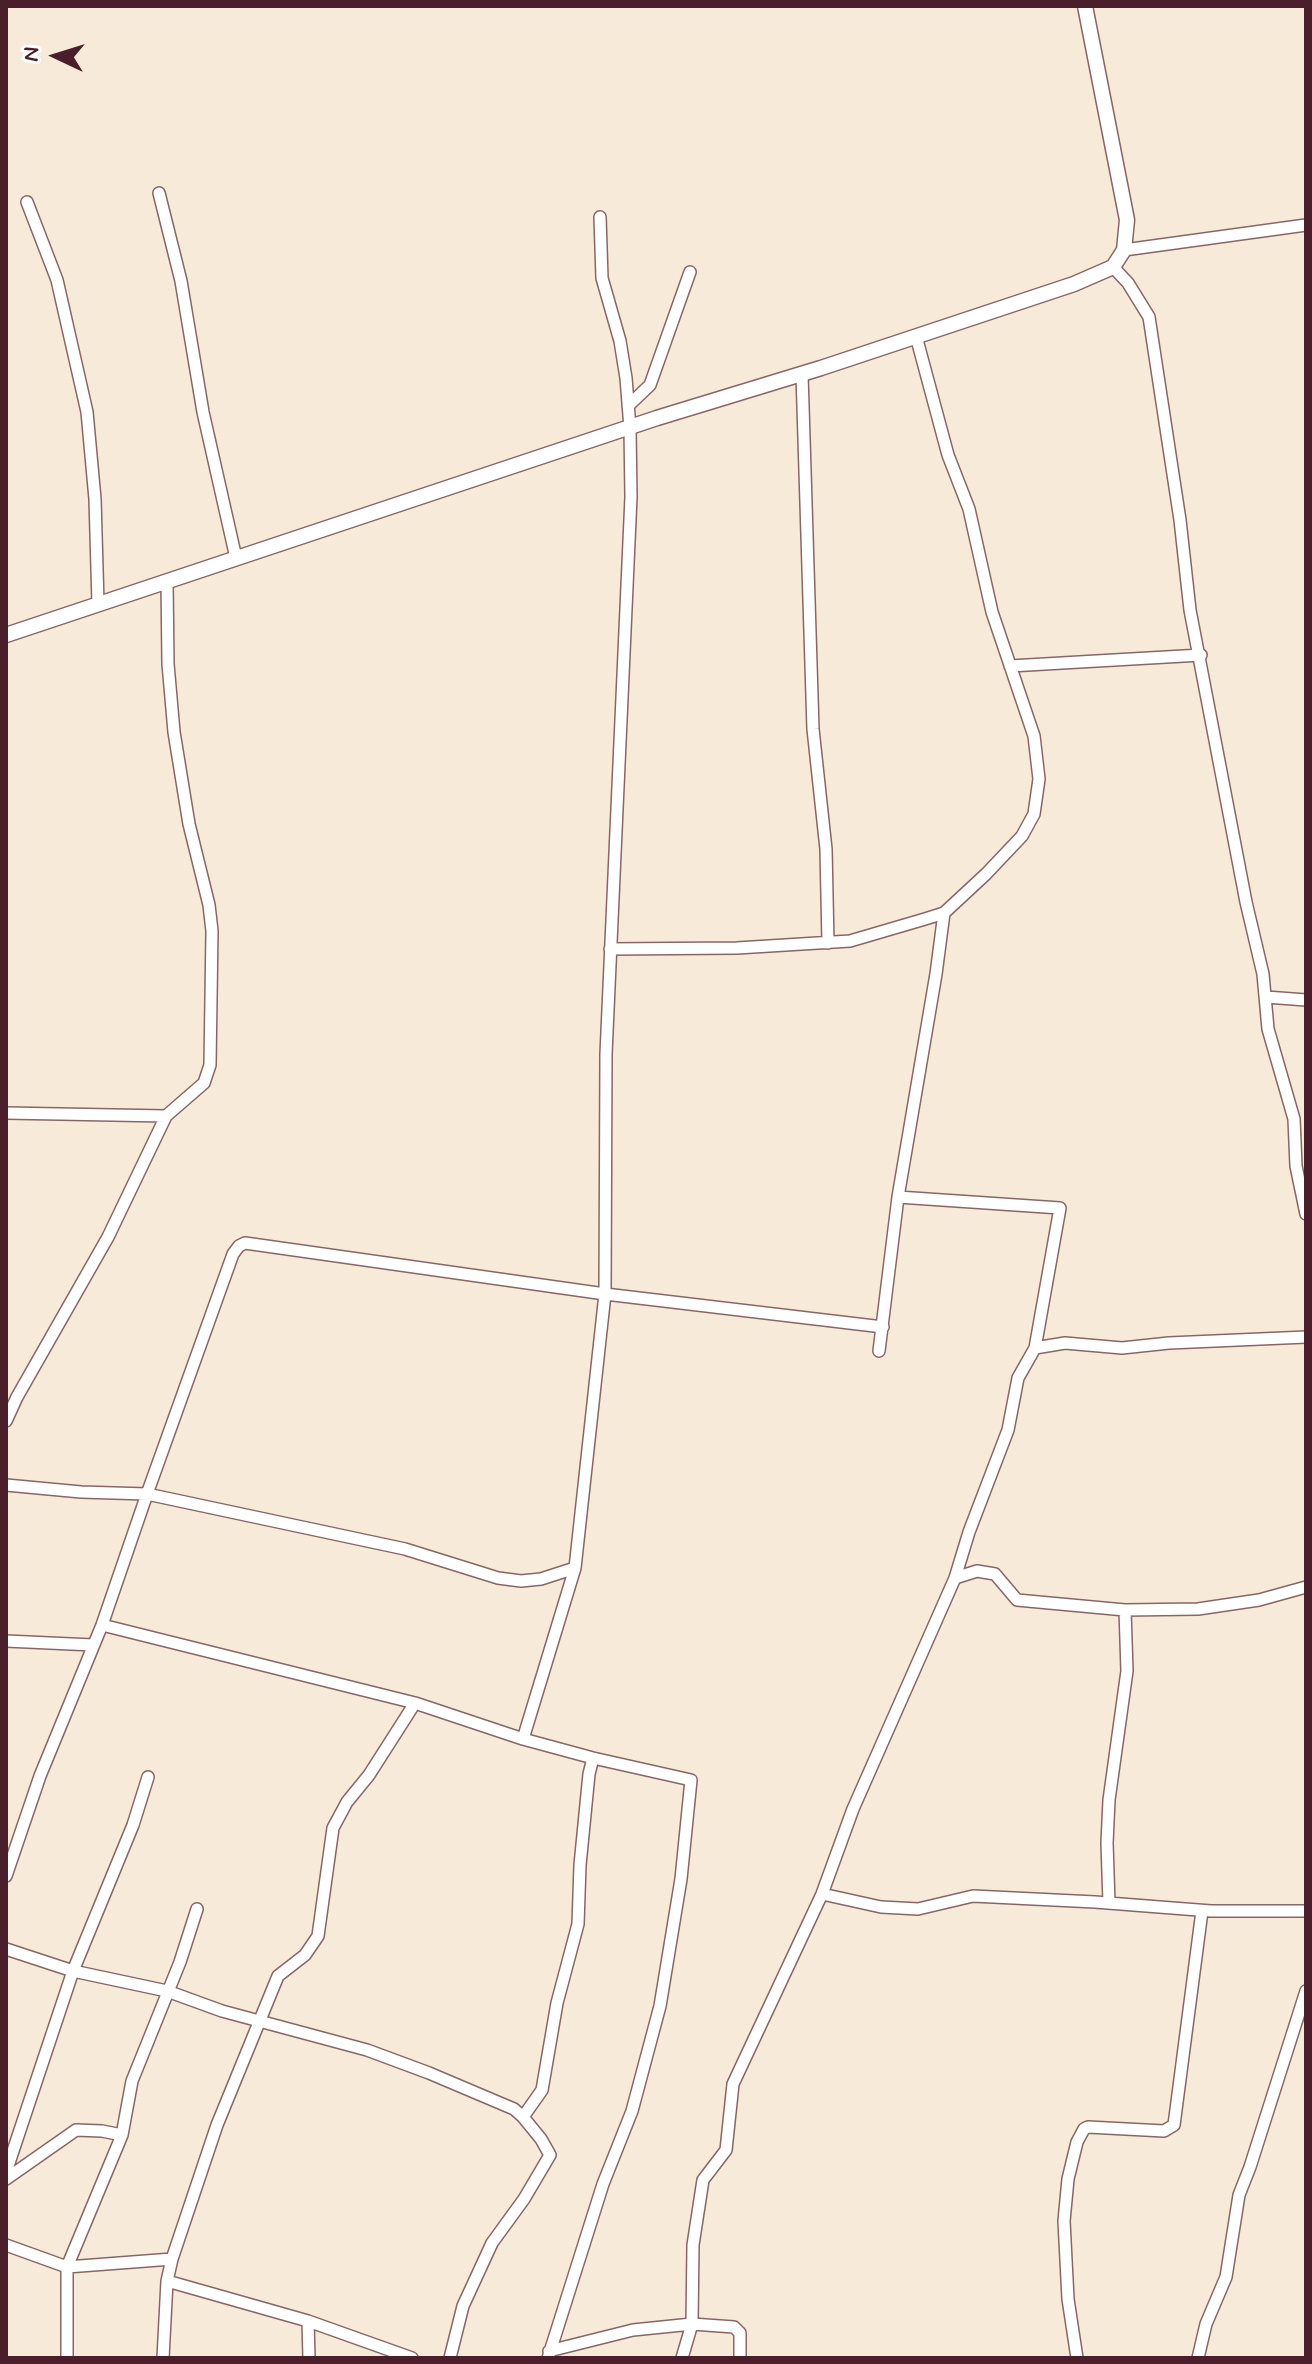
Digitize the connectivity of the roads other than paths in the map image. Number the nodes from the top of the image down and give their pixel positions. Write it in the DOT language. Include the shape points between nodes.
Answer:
graph roads {
  1 [pos="1085,6"];
  2 [pos="159,193"];
  3 [pos="27,202"];
  4 [pos="600,217"];
  5 [pos="1306,225"];
  6 [pos="1124,250"];
  7 [pos="1113,267"];
  8 [pos="690,272"];
  9 [pos="916,336"];
  10 [pos="802,374"];
  11 [pos="628,406"];
  12 [pos="630,428"];
  13 [pos="236,558"];
  14 [pos="167,581"];
  15 [pos="98,604"];
  16 [pos="6,635"];
  17 [pos="1201,655"];
  18 [pos="1010,666"];
  19 [pos="944,913"];
  20 [pos="828,943"];
  21 [pos="610,949"];
  22 [pos="1266,997"];
  23 [pos="1306,1000"];
  24 [pos="6,1113"];
  25 [pos="166,1116"];
  26 [pos="898,1197"];
  27 [pos="1306,1214"];
  28 [pos="605,1294"];
  29 [pos="883,1327"];
  30 [pos="1306,1337"];
  31 [pos="1035,1348"];
  32 [pos="879,1351"];
  33 [pos="6,1421"];
  34 [pos="6,1485"];
  35 [pos="147,1494"];
  36 [pos="575,1568"];
  37 [pos="955,1578"];
  38 [pos="1306,1587"];
  39 [pos="1125,1610"];
  40 [pos="102,1625"];
  41 [pos="6,1641"];
  42 [pos="93,1645"];
  43 [pos="415,1703"];
  44 [pos="523,1739"];
  45 [pos="593,1758"];
  46 [pos="148,1777"];
  47 [pos="6,1876"];
  48 [pos="822,1894"];
  49 [pos="1109,1903"];
  50 [pos="197,1909"];
  51 [pos="1202,1911"];
  52 [pos="1306,1911"];
  53 [pos="6,1949"];
  54 [pos="73,1971"];
  55 [pos="167,1991"];
  56 [pos="1306,1991"];
  57 [pos="261,2021"];
  58 [pos="523,2117"];
  59 [pos="122,2135"];
  60 [pos="6,2172"];
  61 [pos="6,2179"];
  62 [pos="6,2245"];
  63 [pos="172,2259"];
  64 [pos="67,2267"];
  65 [pos="167,2281"];
  66 [pos="308,2321"];
  67 [pos="692,2324"];
  68 [pos="548,2355"];
  69 [pos="67,2358"];
  70 [pos="163,2358"];
  71 [pos="309,2358"];
  72 [pos="412,2358"];
  73 [pos="450,2358"];
  74 [pos="682,2358"];
  75 [pos="740,2358"];
  76 [pos="1077,2358"];
  77 [pos="1198,2358"];
  1 -- 6 [label="street" via="1127,220"];
  2 -- 13 [label="street"];
  3 -- 15 [label="street" via="57,280 87,412"];
  4 -- 11 [label="street" via="602,278 620,341"];
  5 -- 6 [label="street"];
  6 -- 7 [label="street"];
  7 -- 9 [label="street"];
  7 -- 17 [label="street" via="1149,317 1190,610"];
  8 -- 11 [label="street" via="650,385"];
  9 -- 10 [label="street"];
  9 -- 18 [label="street"];
  10 -- 12 [label="street"];
  10 -- 20 [label="street" via="813,729 826,849"];
  11 -- 12 [label="street"];
  12 -- 13 [label="street"];
  12 -- 21 [label="street" via="631,536"];
  13 -- 14 [label="street"];
  14 -- 15 [label="street"];
  14 -- 25 [label="street" via="174,732 209,905 212,970 208,1075"];
  15 -- 16 [label="street"];
  17 -- 18 [label="street"];
  17 -- 22 [label="street"];
  18 -- 19 [label="street" via="1034,736 1039,779 1034,814 1001,860"];
  19 -- 20 [label="street"];
  19 -- 26 [label="street"];
  20 -- 21 [label="street"];
  21 -- 28 [label="street"];
  22 -- 23 [label="street"];
  22 -- 27 [label="street" via="1268,1029 1294,1119"];
  24 -- 25 [label="street"];
  25 -- 33 [label="street" via="108,1237"];
  26 -- 29 [label="street"];
  26 -- 31 [label="street" via="1060,1208"];
  28 -- 29 [label="street"];
  28 -- 35 [label="street" via="245,1243 233,1254"];
  28 -- 36 [label="street"];
  29 -- 32 [label="street"];
  30 -- 31 [label="street"];
  31 -- 37 [label="street" via="1018,1378 1008,1430"];
  34 -- 35 [label="street"];
  35 -- 36 [label="street" via="405,1549 498,1578 541,1579"];
  35 -- 40 [label="street"];
  36 -- 44 [label="street"];
  37 -- 39 [label="street" via="977,1571 995,1574 1017,1600"];
  37 -- 48 [label="street" via="853,1809"];
  38 -- 39 [label="street" via="1198,1609"];
  39 -- 49 [label="street" via="1127,1671 1109,1800"];
  40 -- 42 [label="street"];
  40 -- 43 [label="street"];
  41 -- 42 [label="street"];
  42 -- 47 [label="street"];
  43 -- 44 [label="street"];
  43 -- 57 [label="street" via="333,1828 318,1936 305,1955 278,1976"];
  44 -- 45 [label="street"];
  45 -- 58 [label="street" via="578,1924 542,2090"];
  45 -- 68 [label="street" via="691,1780 660,2006 632,2111"];
  46 -- 54 [label="street"];
  48 -- 49 [label="street" via="906,1908 973,1896"];
  48 -- 67 [label="street" via="733,2084 726,2150 703,2180 693,2245"];
  49 -- 51 [label="street"];
  50 -- 55 [label="street"];
  51 -- 52 [label="street"];
  51 -- 76 [label="street" via="1174,2125 1164,2131 1088,2127 1077,2142 1064,2221"];
  53 -- 54 [label="street"];
  54 -- 55 [label="street"];
  54 -- 60 [label="street"];
  55 -- 57 [label="street"];
  55 -- 59 [label="street" via="132,2081"];
  56 -- 77 [label="street" via="1239,2195 1226,2277"];
  57 -- 58 [label="street" via="388,2057"];
  57 -- 63 [label="street" via="217,2125"];
  58 -- 73 [label="street" via="550,2155 492,2243 463,2306"];
  59 -- 61 [label="street" via="76,2130"];
  59 -- 64 [label="street"];
  62 -- 64 [label="street"];
  63 -- 64 [label="street"];
  63 -- 65 [label="street"];
  64 -- 69 [label="street"];
  65 -- 66 [label="street"];
  65 -- 70 [label="street"];
  66 -- 71 [label="street"];
  66 -- 72 [label="street"];
  67 -- 68 [label="street" via="633,2330"];
  67 -- 74 [label="street"];
  67 -- 75 [label="street" via="734,2327 740,2333"];
}
